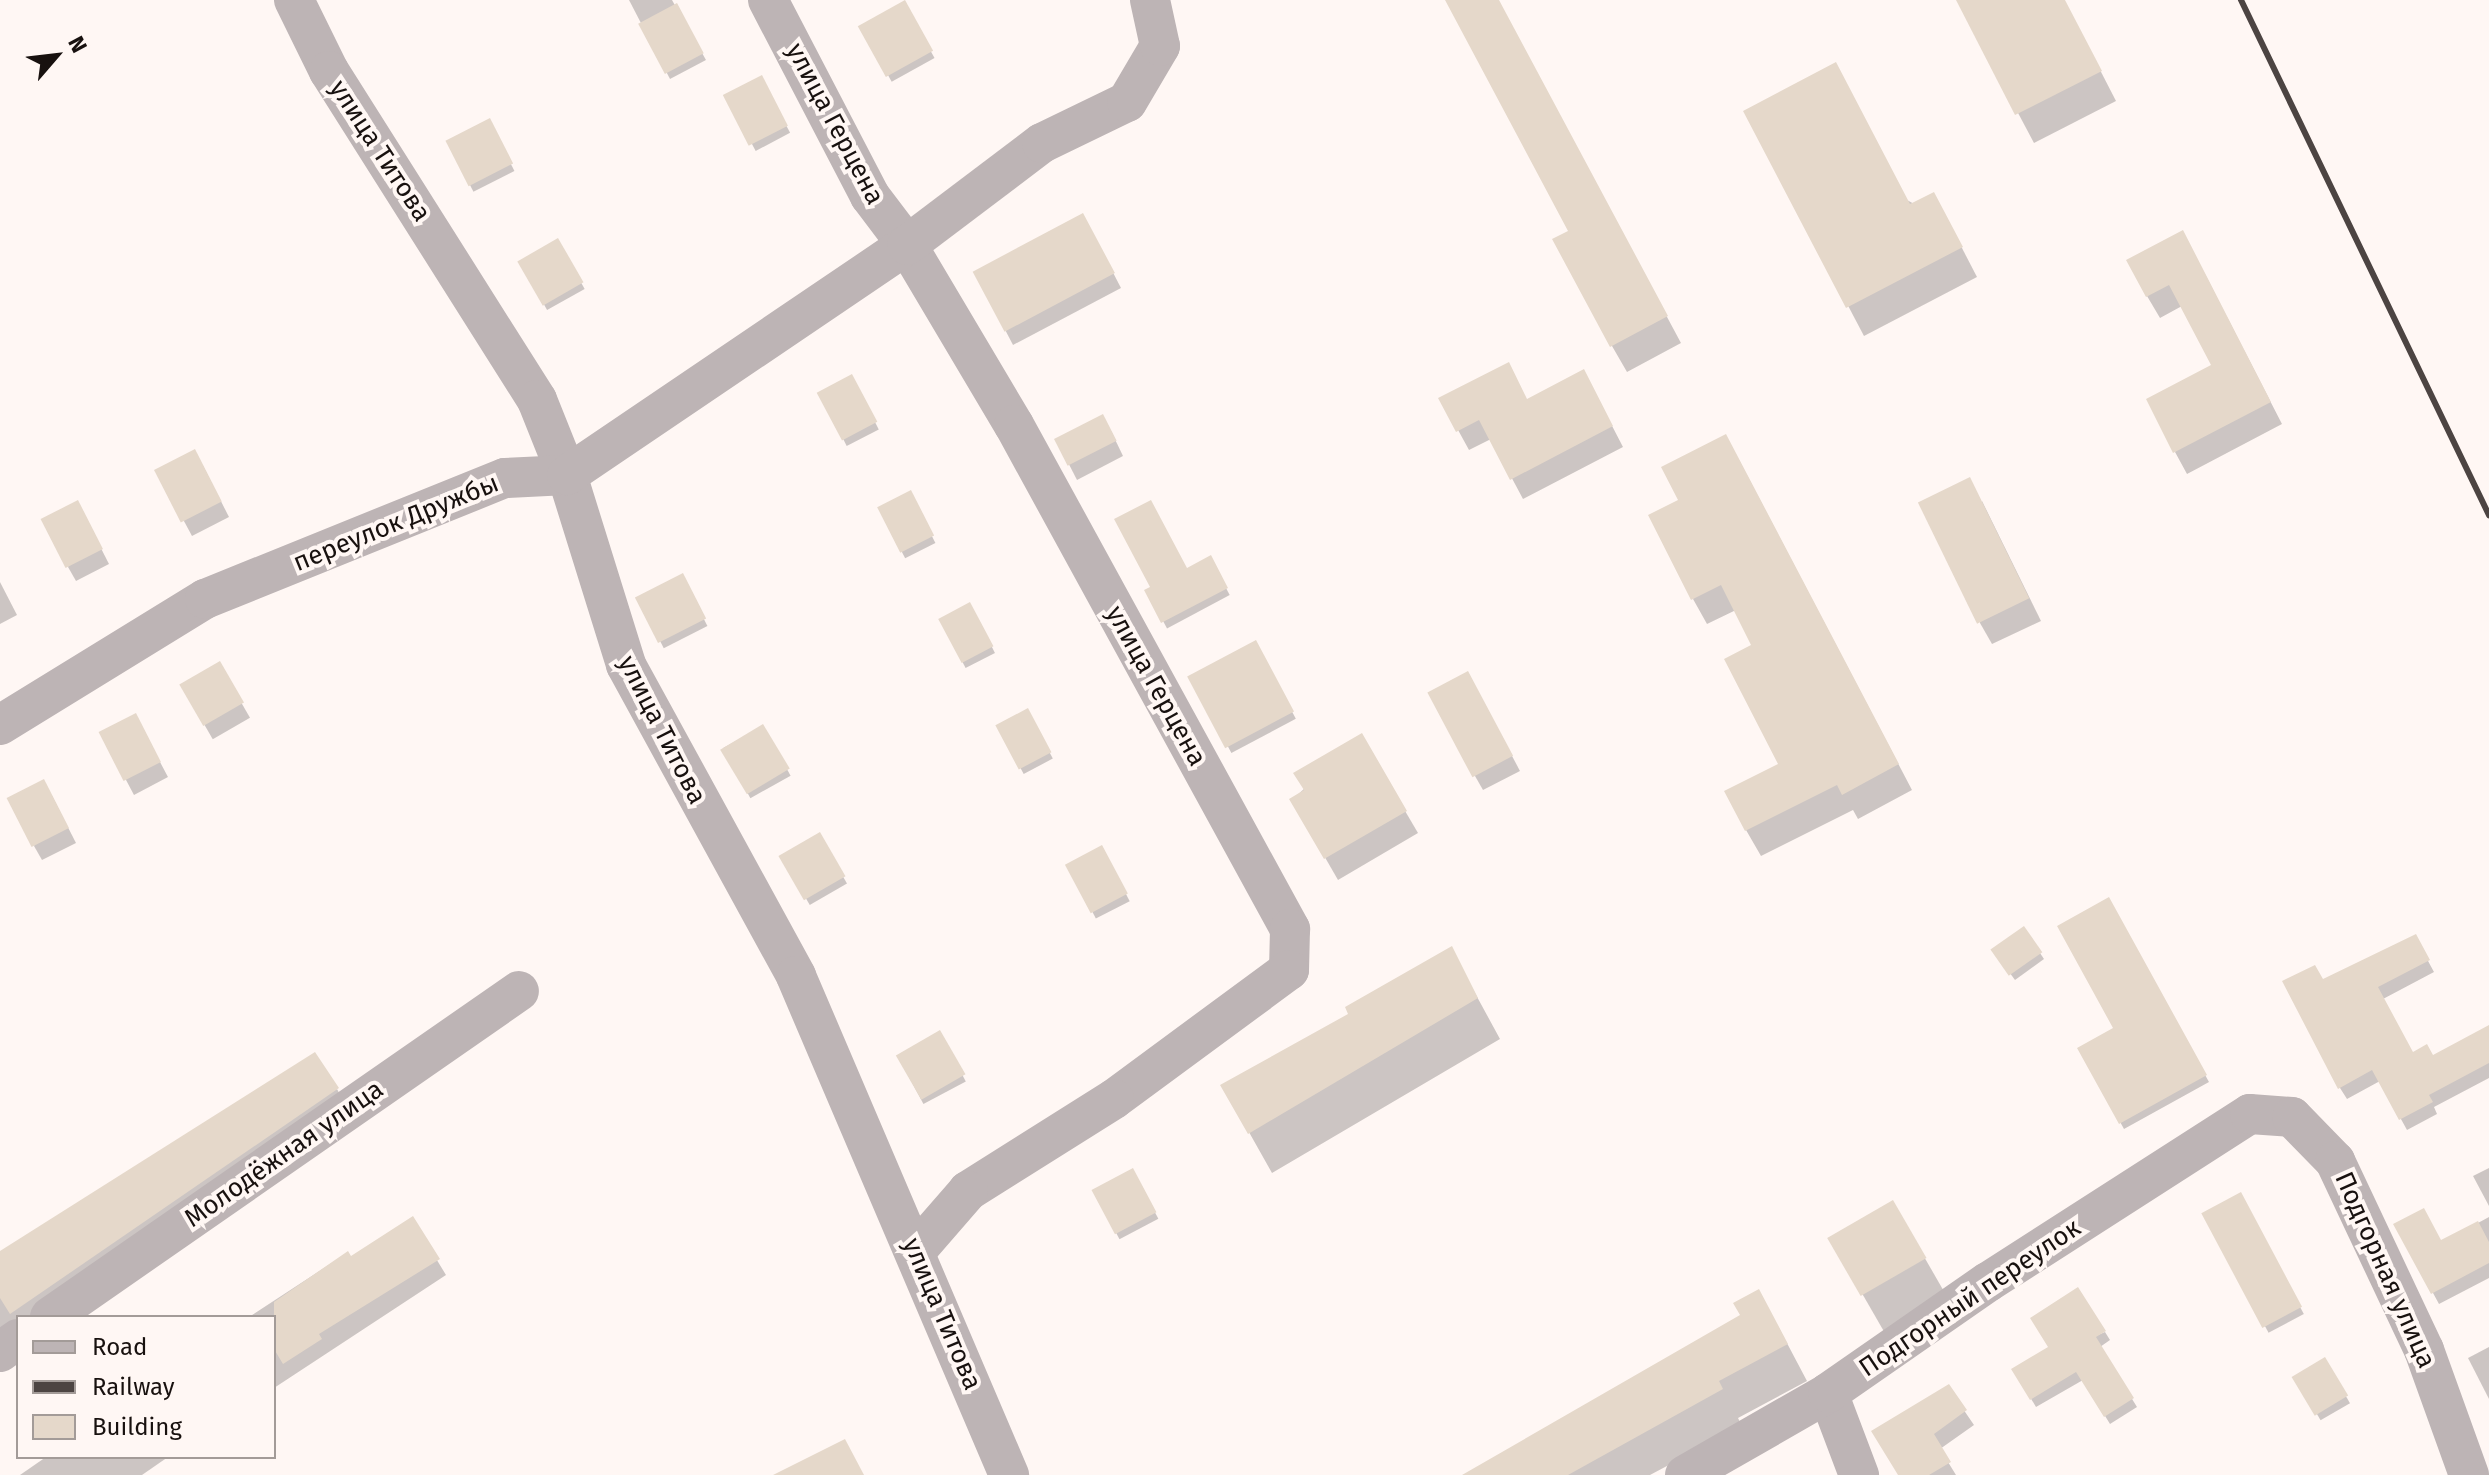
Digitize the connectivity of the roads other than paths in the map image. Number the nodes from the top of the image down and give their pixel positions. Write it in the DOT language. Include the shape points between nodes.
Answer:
graph roads {
  1 [pos="294,0"];
  2 [pos="768,0"];
  3 [pos="1150,0"];
  4 [pos="907,245"];
  5 [pos="567,475"];
  6 [pos="0,725"];
  7 [pos="519,991"];
  8 [pos="2250,1114"];
  9 [pos="915,1252"];
  10 [pos="53,1315"];
  11 [pos="1828,1393"];
  12 [pos="1009,1475"];
  13 [pos="1685,1475"];
  14 [pos="1859,1475"];
  15 [pos="2469,1475"];
  1 -- 5 [label="street, улица Титова" via="329,71 537,400"];
  2 -- 4 [label="street, улица Герцена" via="870,196"];
  3 -- 4 [label="street" via="1160,46 1127,102 1042,143"];
  4 -- 5 [label="street"];
  4 -- 9 [label="street, улица Герцена" via="1014,425 1290,929 1289,970 1114,1099 968,1191"];
  5 -- 6 [label="street, переулок Дружбы" via="505,478 205,599"];
  5 -- 9 [label="street, улица Титова" via="626,665 796,976"];
  7 -- 10 [label="street, Молодёжная улица"];
  8 -- 11 [label="street, Подгорный переулок" via="1988,1282"];
  8 -- 15 [label="street, Подгорная улица" via="2292,1117 2335,1161 2424,1350"];
  9 -- 12 [label="street, улица Титова"];
  11 -- 13 [label="street, Подгорный переулок"];
  11 -- 14 [label="street"];
}
